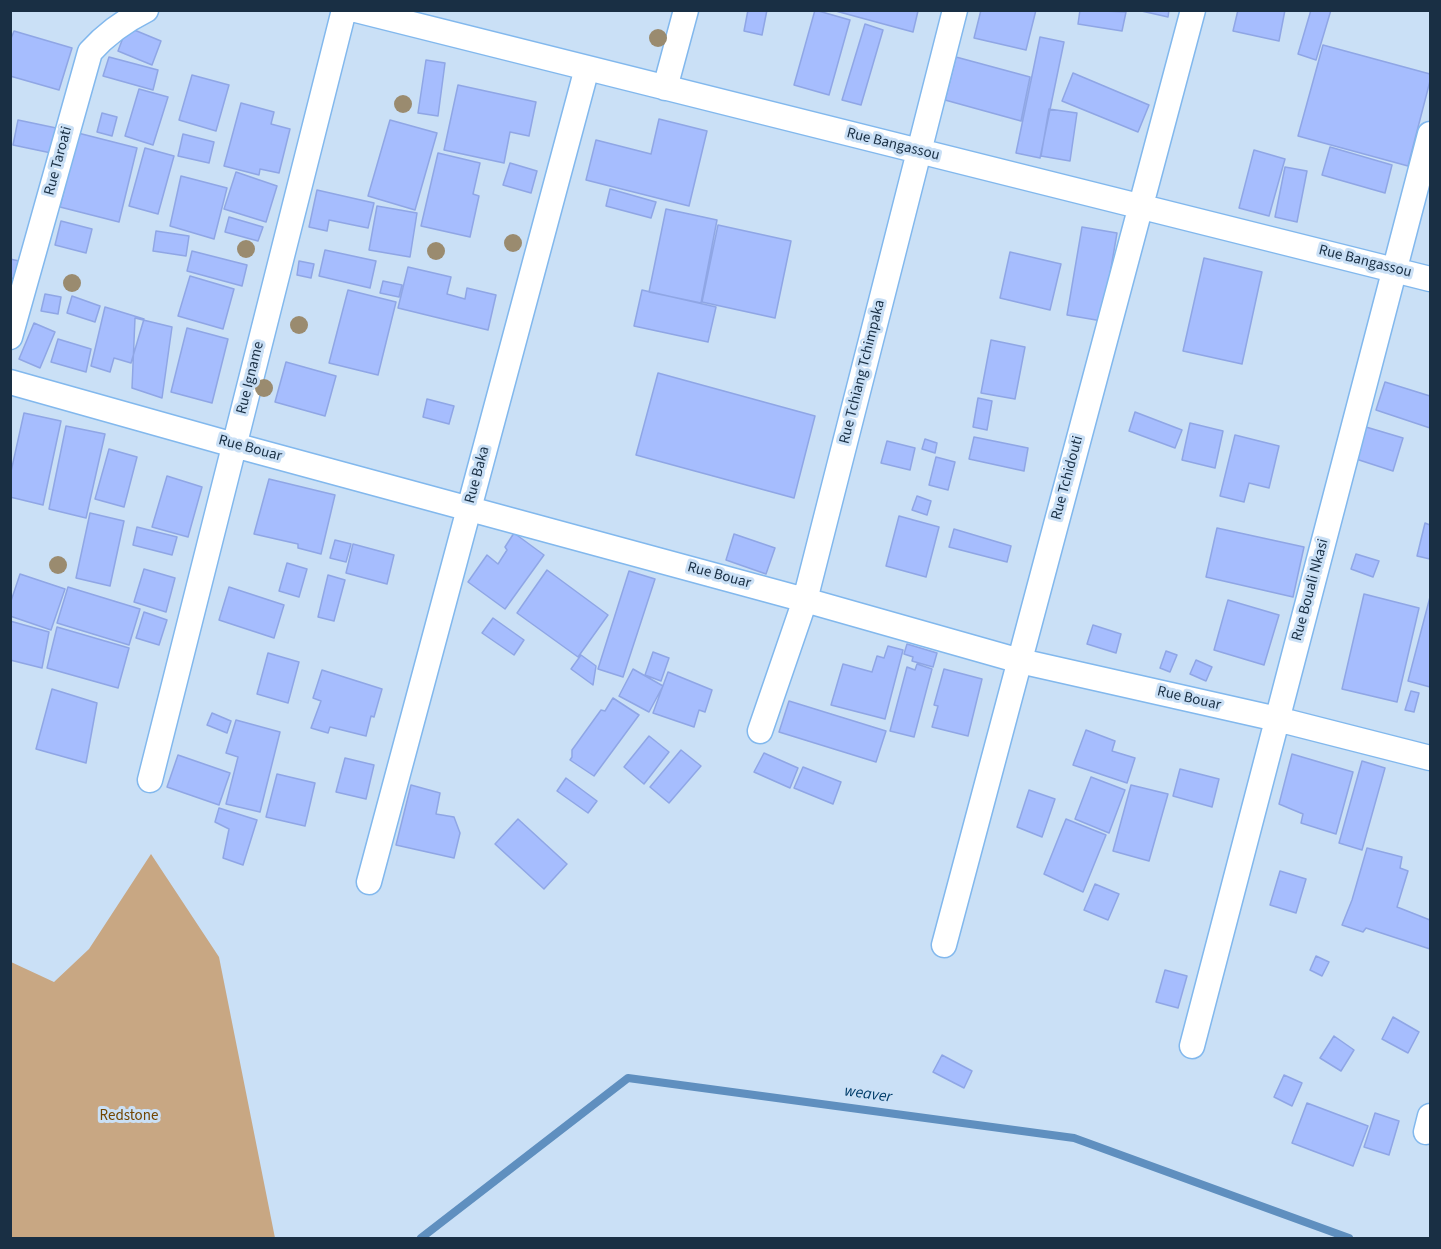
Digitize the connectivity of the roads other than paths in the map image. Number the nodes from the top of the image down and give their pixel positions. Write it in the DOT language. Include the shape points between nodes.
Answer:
graph roads {
  1 [pos="146,10"];
  2 [pos="344,10"];
  3 [pos="356,10"];
  4 [pos="686,10"];
  5 [pos="955,10"];
  6 [pos="1193,10"];
  7 [pos="435,20"];
  8 [pos="587,68"];
  9 [pos="665,88"];
  10 [pos="1431,134"];
  11 [pos="919,151"];
  12 [pos="1140,207"];
  13 [pos="1395,270"];
  14 [pos="1431,279"];
  15 [pos="10,337"];
  16 [pos="10,382"];
  17 [pos="234,445"];
  18 [pos="469,509"];
  19 [pos="805,600"];
  20 [pos="1020,661"];
  21 [pos="1277,718"];
  22 [pos="760,731"];
  23 [pos="1431,758"];
  24 [pos="150,780"];
  25 [pos="369,882"];
  26 [pos="944,945"];
  27 [pos="1192,1046"];
  1 -- 15 [label="street, Rue Taroati" via="126,21 90,52"];
  2 -- 17 [label="street, Rue Igname"];
  3 -- 7 [label="street, Rue Bangassou"];
  4 -- 9 [label="street"];
  5 -- 11 [label="street, Rue Tchiang Tchimpaka"];
  6 -- 12 [label="street, Rue Tchidouti"];
  7 -- 8 [label="street, Rue Bangassou"];
  8 -- 9 [label="street, Rue Bangassou"];
  8 -- 18 [label="street, Rue Baka"];
  9 -- 11 [label="street, Rue Bangassou"];
  10 -- 13 [label="street, Rue Bouali Nkasi"];
  11 -- 12 [label="street, Rue Bangassou"];
  11 -- 19 [label="street, Rue Tchiang Tchimpaka"];
  12 -- 13 [label="street, Rue Bangassou"];
  12 -- 20 [label="street, Rue Tchidouti"];
  13 -- 14 [label="street, Rue Bangassou"];
  13 -- 21 [label="street, Rue Bouali Nkasi"];
  16 -- 17 [label="street, Rue Bouar"];
  17 -- 18 [label="street, Rue Bouar"];
  17 -- 24 [label="street, Rue Igname"];
  18 -- 19 [label="street, Rue Bouar"];
  18 -- 25 [label="street, Rue Baka"];
  19 -- 20 [label="street, Rue Bouar"];
  19 -- 22 [label="street, Rue Tchiang Tchimpaka"];
  20 -- 21 [label="street, Rue Bouar"];
  20 -- 26 [label="street, Rue Tchidouti"];
  21 -- 23 [label="street, Rue Bouar"];
  21 -- 27 [label="street, Rue Bouali Nkasi"];
}
